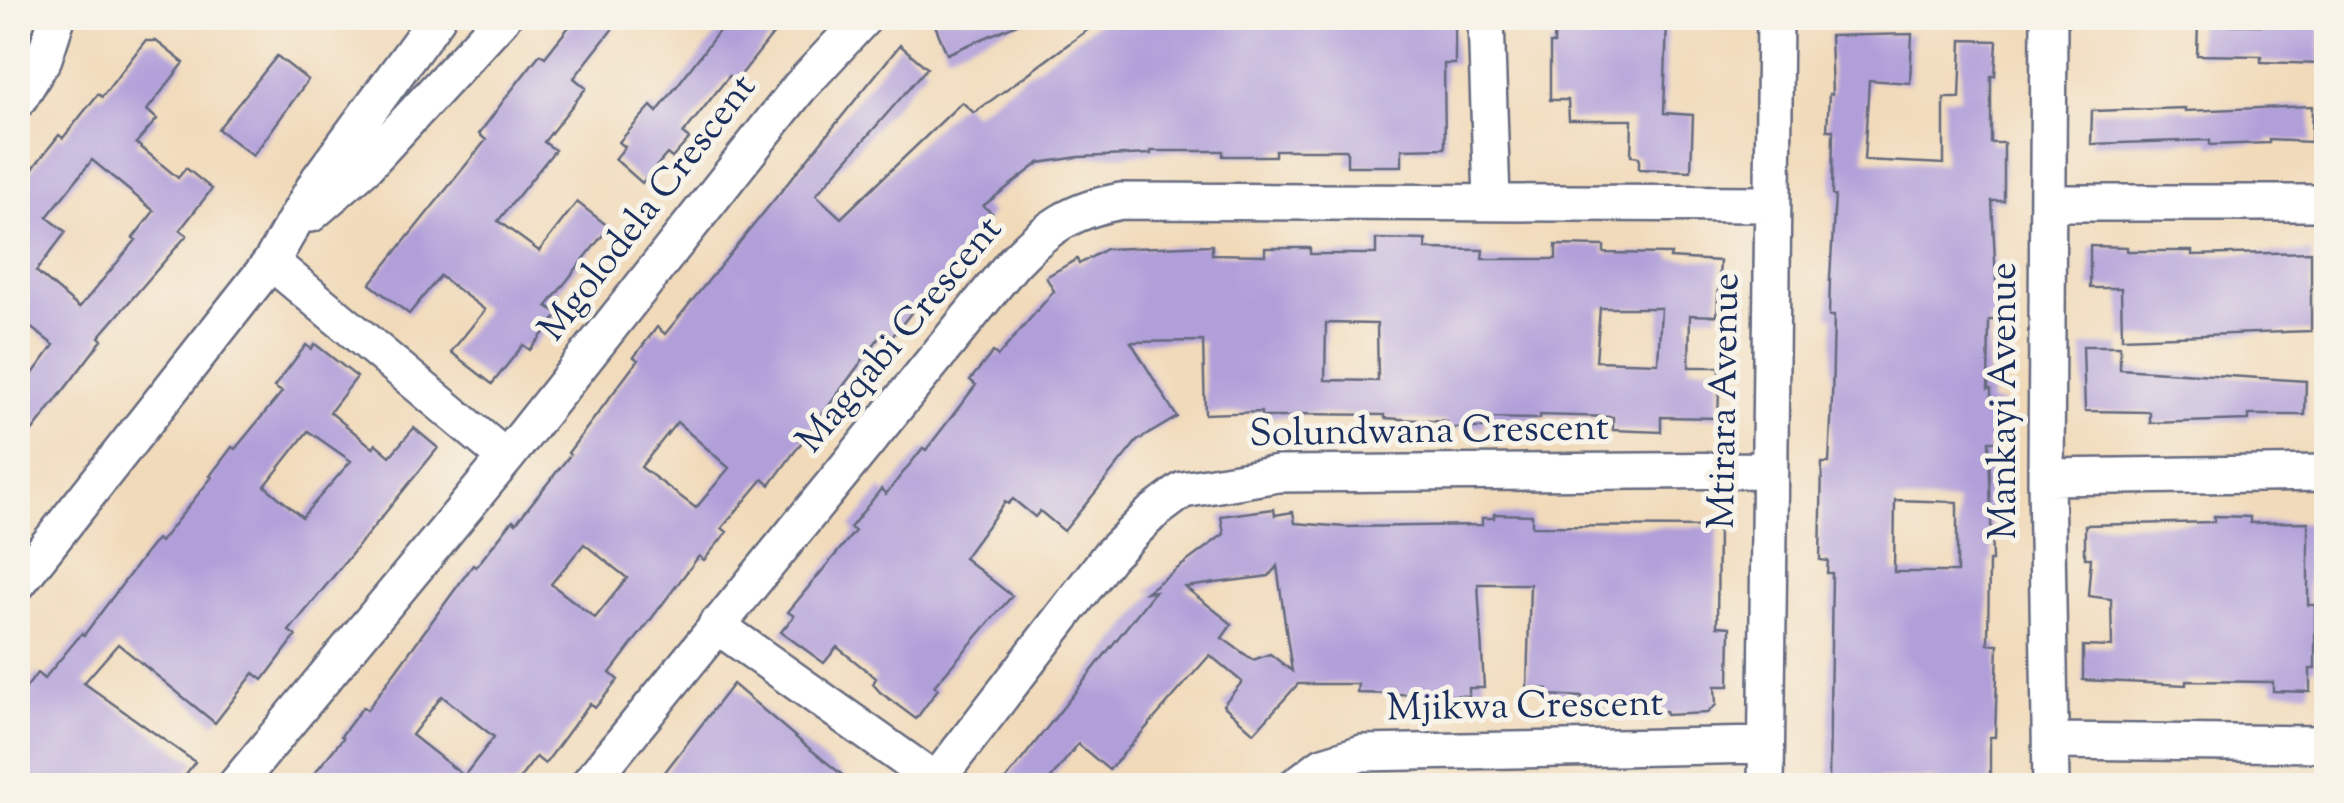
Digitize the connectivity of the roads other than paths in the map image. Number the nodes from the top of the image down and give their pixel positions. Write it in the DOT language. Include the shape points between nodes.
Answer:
graph roads {
  1 [pos="57,18"];
  2 [pos="437,18"];
  3 [pos="502,18"];
  4 [pos="864,18"];
  5 [pos="1486,18"];
  6 [pos="1775,18"];
  7 [pos="2049,18"];
  8 [pos="18,100"];
  9 [pos="1492,202"];
  10 [pos="2049,203"];
  11 [pos="2326,203"];
  12 [pos="1771,204"];
  13 [pos="281,248"];
  14 [pos="506,458"];
  15 [pos="1768,470"];
  16 [pos="2326,473"];
  17 [pos="2046,477"];
  18 [pos="18,583"];
  19 [pos="716,624"];
  20 [pos="2051,741"];
  21 [pos="2326,744"];
  22 [pos="1766,745"];
  23 [pos="934,783"];
  24 [pos="235,786"];
  25 [pos="587,786"];
  26 [pos="1296,786"];
  27 [pos="1766,786"];
  28 [pos="2051,786"];
  1 -- 8 [label="street" via="44,58"];
  2 -- 13 [label="street" via="319,179"];
  3 -- 13 [label="street"];
  4 -- 14 [label="street, Mgolodela Crescent" via="800,88"];
  5 -- 9 [label="street"];
  6 -- 12 [label="street, Mtirara Avenue"];
  7 -- 10 [label="street, Mankayi Avenue"];
  9 -- 12 [label="street, Magqabi Crescent"];
  9 -- 19 [label="street, Magqabi Crescent" via="1122,201 1090,206 1060,221 1014,263"];
  10 -- 11 [label="street"];
  10 -- 17 [label="street, Mankayi Avenue"];
  12 -- 15 [label="street, Mtirara Avenue"];
  13 -- 14 [label="street"];
  13 -- 18 [label="street"];
  14 -- 24 [label="street, Mgolodela Crescent"];
  15 -- 22 [label="street, Mtirara Avenue"];
  15 -- 23 [label="street, Solundwana Crescent" via="1278,474 1183,490 1109,556"];
  16 -- 17 [label="street"];
  17 -- 20 [label="street, Mankayi Avenue"];
  19 -- 23 [label="street"];
  19 -- 25 [label="street, Magqabi Crescent"];
  20 -- 21 [label="street"];
  20 -- 28 [label="street, Mankayi Avenue"];
  22 -- 26 [label="street, Mjikwa Crescent" via="1362,753 1324,765"];
  22 -- 27 [label="street, Mtirara Avenue"];
}
